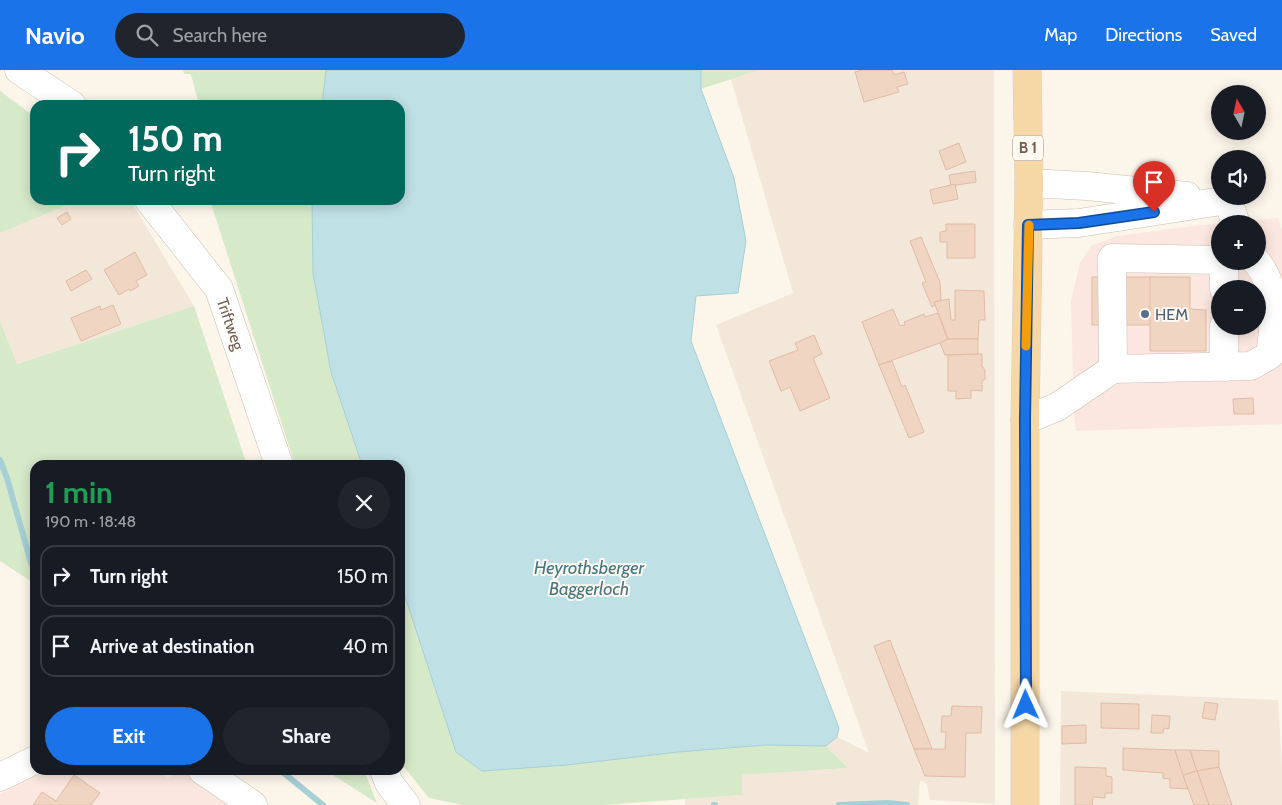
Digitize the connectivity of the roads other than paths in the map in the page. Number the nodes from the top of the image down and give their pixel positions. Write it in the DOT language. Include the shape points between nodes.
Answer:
graph roads {
  1 [pos="19,70"];
  2 [pos="1027,70"];
  3 [pos="64,100"];
  4 [pos="1029,183"];
  5 [pos="153,205"];
  6 [pos="1232,212"];
  7 [pos="1028,225"];
  8 [pos="1211,260"];
  9 [pos="1263,270"];
  10 [pos="1224,335"];
  11 [pos="1224,367"];
  12 [pos="1113,369"];
  13 [pos="1025,420"];
  14 [pos="277,460"];
  15 [pos="30,762"];
  16 [pos="209,775"];
  17 [pos="386,775"];
  18 [pos="0,777"];
  19 [pos="253,805"];
  20 [pos="406,805"];
  21 [pos="1025,805"];
  1 -- 3 [label="lane"];
  2 -- 4 [label="main road, B 1"];
  4 -- 6 [label="lane" via="1087,186"];
  4 -- 7 [label="main road, B 1"];
  5 -- 14 [label="lane, Triftweg" via="218,289"];
  6 -- 7 [label="lane"];
  7 -- 13 [label="main road, B 1"];
  8 -- 12 [label="lane" via="1112,258"];
  9 -- 11 [label="lane" via="1274,306 1270,355 1252,366"];
  10 -- 11 [label="lane"];
  11 -- 12 [label="lane"];
  12 -- 13 [label="lane" via="1057,407"];
  13 -- 21 [label="main road, B 1"];
  15 -- 18 [label="lane"];
  16 -- 19 [label="lane"];
  17 -- 20 [label="lane"];
}
